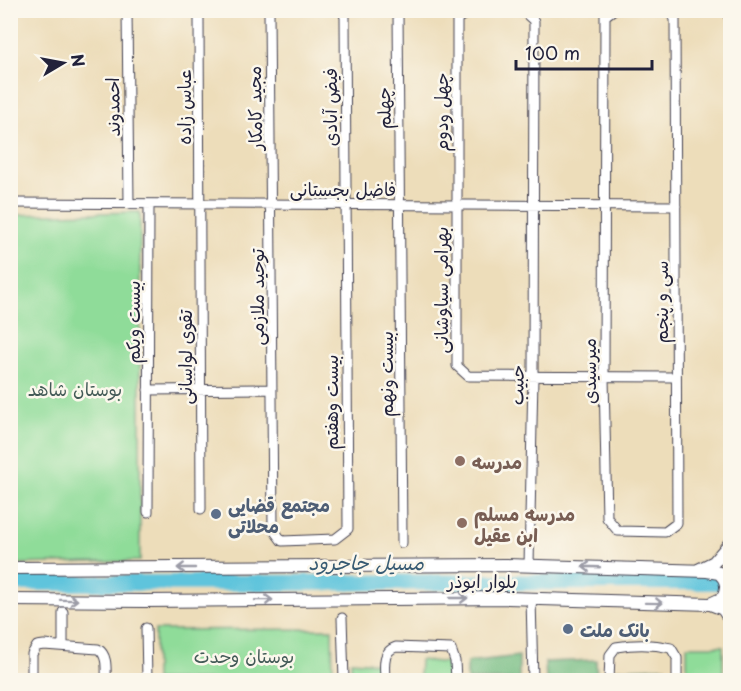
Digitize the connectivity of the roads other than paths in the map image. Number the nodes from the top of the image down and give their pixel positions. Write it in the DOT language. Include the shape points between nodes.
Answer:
graph roads {
  1 [pos="128,10"];
  2 [pos="201,10"];
  3 [pos="269,10"];
  4 [pos="342,10"];
  5 [pos="398,10"];
  6 [pos="472,10"];
  7 [pos="522,10"];
  8 [pos="666,10"];
  9 [pos="729,10"];
  10 [pos="609,13"];
  11 [pos="730,16"];
  12 [pos="10,204"];
  13 [pos="129,204"];
  14 [pos="149,204"];
  15 [pos="200,204"];
  16 [pos="272,204"];
  17 [pos="345,205"];
  18 [pos="400,205"];
  19 [pos="457,205"];
  20 [pos="534,206"];
  21 [pos="605,206"];
  22 [pos="676,206"];
  23 [pos="676,376"];
  24 [pos="533,377"];
  25 [pos="604,377"];
  26 [pos="272,389"];
  27 [pos="148,390"];
  28 [pos="201,390"];
  29 [pos="201,509"];
  30 [pos="148,512"];
  31 [pos="618,531"];
  32 [pos="282,541"];
  33 [pos="402,543"];
  34 [pos="730,543"];
  35 [pos="529,565"];
  36 [pos="10,568"];
  37 [pos="696,571"];
  38 [pos="531,598"];
  39 [pos="10,600"];
  40 [pos="710,604"];
  41 [pos="63,612"];
  42 [pos="342,618"];
  43 [pos="730,620"];
  44 [pos="146,628"];
  45 [pos="63,645"];
  46 [pos="32,681"];
  47 [pos="106,681"];
  48 [pos="147,681"];
  49 [pos="344,681"];
  50 [pos="384,681"];
  51 [pos="456,681"];
  52 [pos="533,681"];
  53 [pos="609,681"];
  54 [pos="677,681"];
  1 -- 13 [label="street, احمدوند"];
  2 -- 15 [label="street, عباس زاده"];
  3 -- 16 [label="street, مجید کامکار"];
  4 -- 17 [label="street, فیض آبادی"];
  5 -- 18 [label="street, چهلم"];
  6 -- 19 [label="street, چهل ودوم" via="457,19"];
  7 -- 20 [label="street, حبیب" via="534,21"];
  8 -- 22 [label="street, سی و پنجم" via="675,18"];
  9 -- 11 [label="main road"];
  10 -- 21 [label="street, میرسیدی"];
  12 -- 13 [label="street, فاضل بجستانی"];
  13 -- 14 [label="street, فاضل بجستانی"];
  14 -- 15 [label="street, فاضل بجستانی"];
  14 -- 27 [label="street, بیست ویکم"];
  15 -- 16 [label="street, فاضل بجستانی"];
  15 -- 28 [label="street, تقوی لواسانی"];
  16 -- 17 [label="street, فاضل بجستانی"];
  16 -- 26 [label="street, توحید ملازمی"];
  17 -- 18 [label="street, فاضل بجستانی"];
  17 -- 32 [label="street, بیست وهفتم" via="348,529 335,539"];
  18 -- 19 [label="street, فاضل بجستانی"];
  18 -- 33 [label="street, بیست ونهم"];
  19 -- 20 [label="street, فاضل بجستانی"];
  19 -- 24 [label="street, بهرامی سیاوشانی" via="457,366 468,376"];
  20 -- 21 [label="street, فاضل بجستانی"];
  20 -- 24 [label="street, حبیب"];
  21 -- 22 [label="street, فاضل بجستانی"];
  21 -- 25 [label="street, میرسیدی"];
  22 -- 23 [label="street, سی و پنجم"];
  23 -- 25 [label="street, بهرامی سیاوشانی"];
  23 -- 31 [label="street, سی و پنجم" via="677,523 665,532"];
  24 -- 25 [label="street, بهرامی سیاوشانی"];
  24 -- 35 [label="street, حبیب"];
  25 -- 31 [label="street, میرسیدی" via="607,518"];
  26 -- 28 [label="street"];
  26 -- 32 [label="street, توحید ملازمی" via="273,529"];
  27 -- 28 [label="street"];
  27 -- 30 [label="street, بیست ویکم"];
  28 -- 29 [label="street, تقوی لواسانی"];
  34 -- 37 [label="main road" via="714,562"];
  35 -- 36 [label="main road, بلوار ابوذر, one-way"];
  37 -- 35 [label="main road, بلوار ابوذر, one-way"];
  37 -- 40 [label="main road, بلوار ابوذر" via="712,571 723,577 723,598"];
  39 -- 38 [label="main road, بلوار ابوذر, one-way"];
  38 -- 40 [label="main road, بلوار ابوذر, one-way"];
  38 -- 52 [label="street"];
  40 -- 43 [label="main road" via="723,609"];
  41 -- 45 [label="street"];
  42 -- 49 [label="street"];
  44 -- 48 [label="street"];
  45 -- 46 [label="street" via="37,646 32,654"];
  45 -- 47 [label="street" via="103,652"];
  50 -- 51 [label="street" via="385,654 396,647 451,649"];
  53 -- 54 [label="street" via="610,655 616,647 661,646 671,648 677,658"];
}
